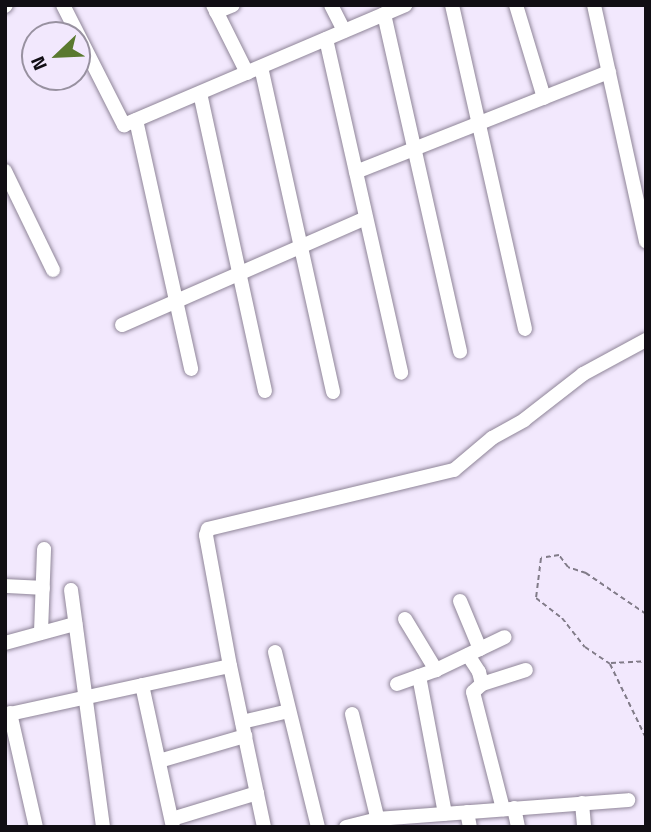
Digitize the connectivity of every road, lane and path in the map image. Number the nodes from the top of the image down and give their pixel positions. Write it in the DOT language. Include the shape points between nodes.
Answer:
graph roads {
  1 [pos="63,5"];
  2 [pos="233,5"];
  3 [pos="331,5"];
  4 [pos="405,5"];
  5 [pos="452,5"];
  6 [pos="516,5"];
  7 [pos="594,5"];
  8 [pos="214,9"];
  9 [pos="384,14"];
  10 [pos="344,31"];
  11 [pos="326,39"];
  12 [pos="261,67"];
  13 [pos="609,72"];
  14 [pos="247,73"];
  15 [pos="200,93"];
  16 [pos="544,98"];
  17 [pos="136,120"];
  18 [pos="479,124"];
  19 [pos="414,149"];
  20 [pos="5,171"];
  21 [pos="356,172"];
  22 [pos="366,218"];
  23 [pos="646,242"];
  24 [pos="300,246"];
  25 [pos="53,270"];
  26 [pos="239,273"];
  27 [pos="176,301"];
  28 [pos="122,325"];
  29 [pos="526,329"];
  30 [pos="646,340"];
  31 [pos="460,352"];
  32 [pos="191,369"];
  33 [pos="401,373"];
  34 [pos="265,391"];
  35 [pos="333,392"];
  36 [pos="44,549"];
  37 [pos="5,586"];
  38 [pos="43,588"];
  39 [pos="71,590"];
  40 [pos="460,601"];
  41 [pos="646,614"];
  42 [pos="405,619"];
  43 [pos="75,624"];
  44 [pos="41,632"];
  45 [pos="505,637"];
  46 [pos="5,643"];
  47 [pos="275,652"];
  48 [pos="474,652"];
  49 [pos="646,661"];
  50 [pos="610,664"];
  51 [pos="230,666"];
  52 [pos="436,670"];
  53 [pos="526,670"];
  54 [pos="419,676"];
  55 [pos="397,684"];
  56 [pos="482,684"];
  57 [pos="142,685"];
  58 [pos="85,697"];
  59 [pos="289,711"];
  60 [pos="8,714"];
  61 [pos="352,714"];
  62 [pos="243,729"];
  63 [pos="646,738"];
  64 [pos="159,761"];
  65 [pos="257,793"];
  66 [pos="628,800"];
  67 [pos="582,803"];
  68 [pos="508,809"];
  69 [pos="467,812"];
  70 [pos="445,814"];
  71 [pos="173,823"];
  72 [pos="378,823"];
  73 [pos="36,827"];
  74 [pos="103,827"];
  75 [pos="264,827"];
  76 [pos="318,827"];
  77 [pos="346,827"];
  78 [pos="470,827"];
  79 [pos="518,827"];
  80 [pos="584,827"];
  1 -- 17 [label="street" via="124,125"];
  2 -- 8 [label="street"];
  3 -- 10 [label="street"];
  4 -- 9 [label="street"];
  5 -- 18 [label="street"];
  6 -- 16 [label="street"];
  7 -- 13 [label="street"];
  8 -- 14 [label="street"];
  9 -- 10 [label="street"];
  9 -- 19 [label="street"];
  10 -- 11 [label="street"];
  11 -- 12 [label="street"];
  11 -- 21 [label="street"];
  12 -- 14 [label="street"];
  12 -- 24 [label="street"];
  13 -- 16 [label="street"];
  13 -- 23 [label="street"];
  14 -- 15 [label="street"];
  15 -- 17 [label="street"];
  15 -- 26 [label="street"];
  16 -- 18 [label="street"];
  17 -- 27 [label="street"];
  18 -- 19 [label="street"];
  18 -- 29 [label="street"];
  19 -- 21 [label="street"];
  19 -- 31 [label="street"];
  20 -- 25 [label="street"];
  21 -- 22 [label="street"];
  22 -- 24 [label="street"];
  22 -- 33 [label="street"];
  24 -- 26 [label="street"];
  24 -- 35 [label="street"];
  26 -- 27 [label="street"];
  26 -- 34 [label="street"];
  27 -- 28 [label="street"];
  27 -- 32 [label="street"];
  30 -- 51 [label="street" via="583,374 454,470 208,529"];
  36 -- 38 [label="street"];
  37 -- 38 [label="street"];
  38 -- 44 [label="street"];
  39 -- 43 [label="street"];
  40 -- 48 [label="street"];
  41 -- 50 [label="path" via="586,573 568,567 559,555 541,558 536,598 562,618 585,647"];
  42 -- 52 [label="street"];
  43 -- 44 [label="street"];
  43 -- 58 [label="street"];
  44 -- 46 [label="street"];
  45 -- 48 [label="street"];
  47 -- 59 [label="street"];
  48 -- 52 [label="street"];
  48 -- 56 [label="street"];
  49 -- 50 [label="path"];
  50 -- 63 [label="path"];
  51 -- 57 [label="street"];
  51 -- 62 [label="street"];
  52 -- 54 [label="street"];
  53 -- 56 [label="street"];
  54 -- 55 [label="street"];
  54 -- 70 [label="street"];
  56 -- 68 [label="street" via="473,692"];
  57 -- 58 [label="street"];
  57 -- 64 [label="street"];
  58 -- 60 [label="street"];
  58 -- 74 [label="street"];
  59 -- 62 [label="street"];
  59 -- 76 [label="street"];
  60 -- 73 [label="street"];
  61 -- 72 [label="street"];
  62 -- 64 [label="street"];
  62 -- 65 [label="street"];
  64 -- 71 [label="street"];
  65 -- 71 [label="street"];
  65 -- 75 [label="street"];
  66 -- 67 [label="street"];
  67 -- 68 [label="street"];
  67 -- 80 [label="street"];
  68 -- 69 [label="street"];
  68 -- 79 [label="street"];
  69 -- 70 [label="street"];
  69 -- 78 [label="street"];
  70 -- 72 [label="street"];
  72 -- 77 [label="street"];
}
